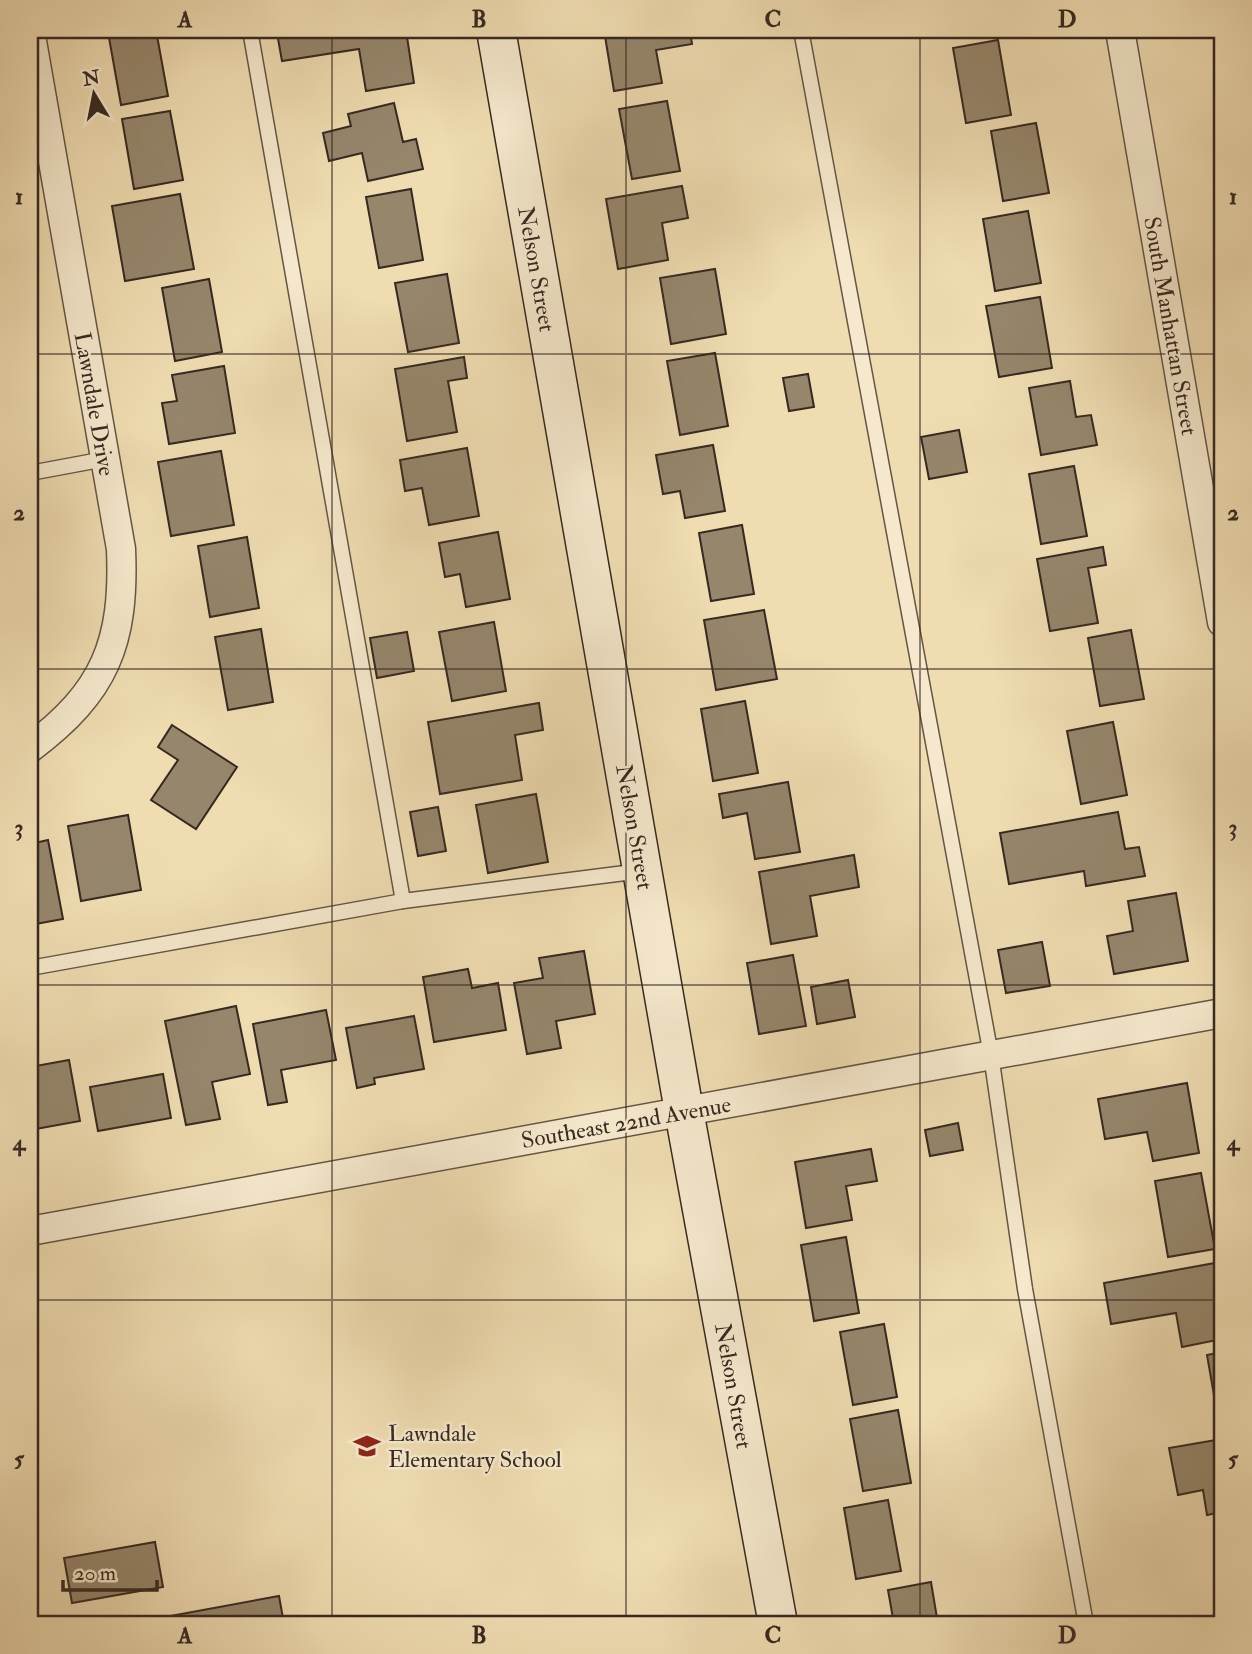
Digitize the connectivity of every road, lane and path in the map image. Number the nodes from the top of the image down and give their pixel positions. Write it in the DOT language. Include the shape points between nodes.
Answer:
graph roads {
  1 [pos="30,30"];
  2 [pos="250,30"];
  3 [pos="496,30"];
  4 [pos="801,30"];
  5 [pos="1119,30"];
  6 [pos="105,459"];
  7 [pos="30,473"];
  8 [pos="1222,622"];
  9 [pos="30,748"];
  10 [pos="642,871"];
  11 [pos="403,901"];
  12 [pos="30,968"];
  13 [pos="1222,1013"];
  14 [pos="991,1055"];
  15 [pos="684,1111"];
  16 [pos="30,1231"];
  17 [pos="778,1624"];
  18 [pos="1086,1624"];
  1 -- 6 [label="street, Lawndale Drive"];
  2 -- 11 [label="lane"];
  3 -- 10 [label="street, Nelson Street"];
  4 -- 14 [label="lane"];
  5 -- 8 [label="street, South Manhattan Street"];
  6 -- 7 [label="lane"];
  6 -- 9 [label="street, Lawndale Drive" via="121,549 123,596 114,643 94,686 64,722"];
  10 -- 11 [label="lane"];
  10 -- 15 [label="street, Nelson Street"];
  11 -- 12 [label="lane"];
  13 -- 14 [label="street, Southeast 22nd Avenue"];
  14 -- 15 [label="street, Southeast 22nd Avenue"];
  14 -- 18 [label="lane" via="1025,1289"];
  15 -- 16 [label="street, Southeast 22nd Avenue"];
  15 -- 17 [label="street, Nelson Street"];
}
